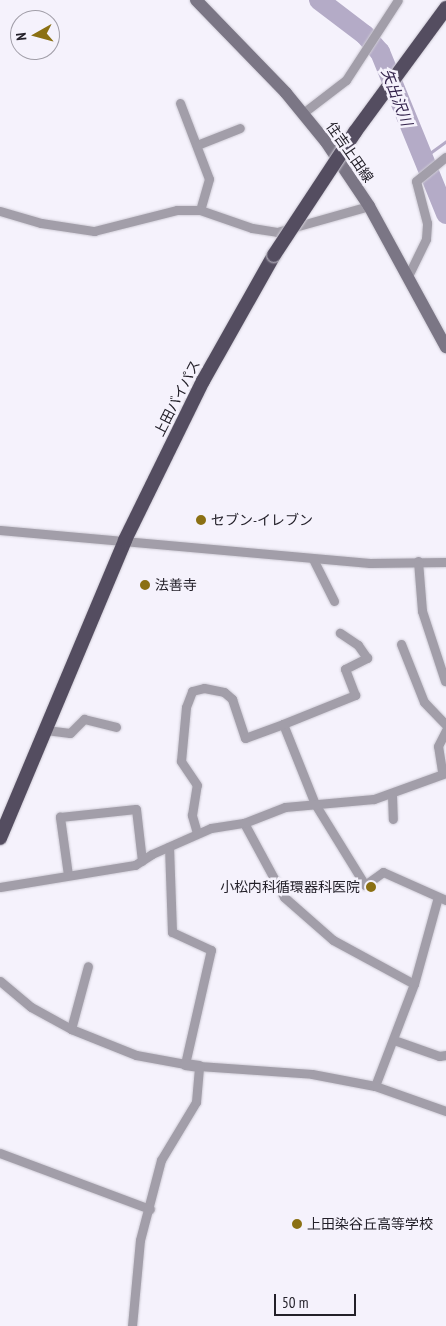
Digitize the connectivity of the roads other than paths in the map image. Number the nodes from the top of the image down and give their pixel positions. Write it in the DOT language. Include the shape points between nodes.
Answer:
graph roads {
  1 [pos="196,0"];
  2 [pos="398,0"];
  3 [pos="446,8"];
  4 [pos="180,103"];
  5 [pos="303,113"];
  6 [pos="240,128"];
  7 [pos="197,145"];
  8 [pos="446,157"];
  9 [pos="369,206"];
  10 [pos="200,210"];
  11 [pos="0,212"];
  12 [pos="409,274"];
  13 [pos="446,347"];
  14 [pos="0,530"];
  15 [pos="125,540"];
  16 [pos="313,559"];
  17 [pos="418,561"];
  18 [pos="446,562"];
  19 [pos="334,601"];
  20 [pos="340,633"];
  21 [pos="401,644"];
  22 [pos="445,681"];
  23 [pos="283,724"];
  24 [pos="446,725"];
  25 [pos="116,727"];
  26 [pos="46,730"];
  27 [pos="446,730"];
  28 [pos="444,772"];
  29 [pos="392,795"];
  30 [pos="315,804"];
  31 [pos="393,819"];
  32 [pos="244,823"];
  33 [pos="197,833"];
  34 [pos="0,838"];
  35 [pos="170,847"];
  36 [pos="142,861"];
  37 [pos="68,875"];
  38 [pos="0,887"];
  39 [pos="442,899"];
  40 [pos="88,966"];
  41 [pos="0,981"];
  42 [pos="414,984"];
  43 [pos="71,1029"];
  44 [pos="394,1040"];
  45 [pos="446,1055"];
  46 [pos="185,1064"];
  47 [pos="199,1066"];
  48 [pos="375,1086"];
  49 [pos="446,1111"];
  50 [pos="0,1153"];
  51 [pos="150,1209"];
  52 [pos="132,1326"];
  1 -- 5 [label="main road, 住吉上田線"];
  2 -- 5 [label="street" via="346,80"];
  3 -- 15 [label="highway, 上田バイパス, bridge" via="383,91 274,255 203,380"];
  4 -- 7 [label="street"];
  5 -- 9 [label="main road, 住吉上田線"];
  6 -- 7 [label="street"];
  7 -- 10 [label="street" via="209,179"];
  8 -- 12 [label="street" via="416,181 426,206 426,239"];
  9 -- 10 [label="street" via="277,232 252,228"];
  9 -- 12 [label="main road, 住吉上田線"];
  10 -- 11 [label="street" via="176,210 94,232 41,224"];
  12 -- 13 [label="main road, 住吉上田線"];
  14 -- 15 [label="street"];
  15 -- 16 [label="street"];
  15 -- 26 [label="highway, 上田バイパス"];
  16 -- 17 [label="street" via="370,563"];
  16 -- 19 [label="street"];
  17 -- 18 [label="street"];
  17 -- 22 [label="street" via="422,610"];
  20 -- 23 [label="street" via="358,645 367,658 345,670 355,695"];
  21 -- 24 [label="street" via="424,702"];
  23 -- 30 [label="street"];
  23 -- 33 [label="street" via="245,738 232,698 224,692 204,688 192,691 186,707 181,761 197,785 192,815"];
  25 -- 26 [label="street" via="84,719 70,734"];
  26 -- 34 [label="highway, 上田バイパス"];
  27 -- 28 [label="street" via="438,746"];
  28 -- 29 [label="street" via="433,780"];
  29 -- 30 [label="street"];
  29 -- 31 [label="street"];
  30 -- 32 [label="street" via="285,807"];
  30 -- 39 [label="street" via="365,885 383,872"];
  32 -- 33 [label="street"];
  32 -- 42 [label="street" via="284,897 333,940"];
  33 -- 35 [label="street"];
  35 -- 36 [label="street"];
  35 -- 46 [label="street" via="172,932 212,950"];
  36 -- 37 [label="street" via="135,865"];
  36 -- 37 [label="street" via="136,809 60,817"];
  37 -- 38 [label="street"];
  39 -- 42 [label="street"];
  40 -- 43 [label="street"];
  41 -- 43 [label="street" via="31,1007"];
  42 -- 44 [label="street"];
  43 -- 46 [label="street" via="136,1055"];
  44 -- 45 [label="street" via="438,1056"];
  44 -- 48 [label="street"];
  46 -- 47 [label="street"];
  47 -- 48 [label="street" via="312,1074"];
  47 -- 51 [label="street" via="196,1102 161,1160"];
  48 -- 49 [label="street"];
  50 -- 51 [label="street"];
  51 -- 52 [label="street" via="140,1240"];
}
